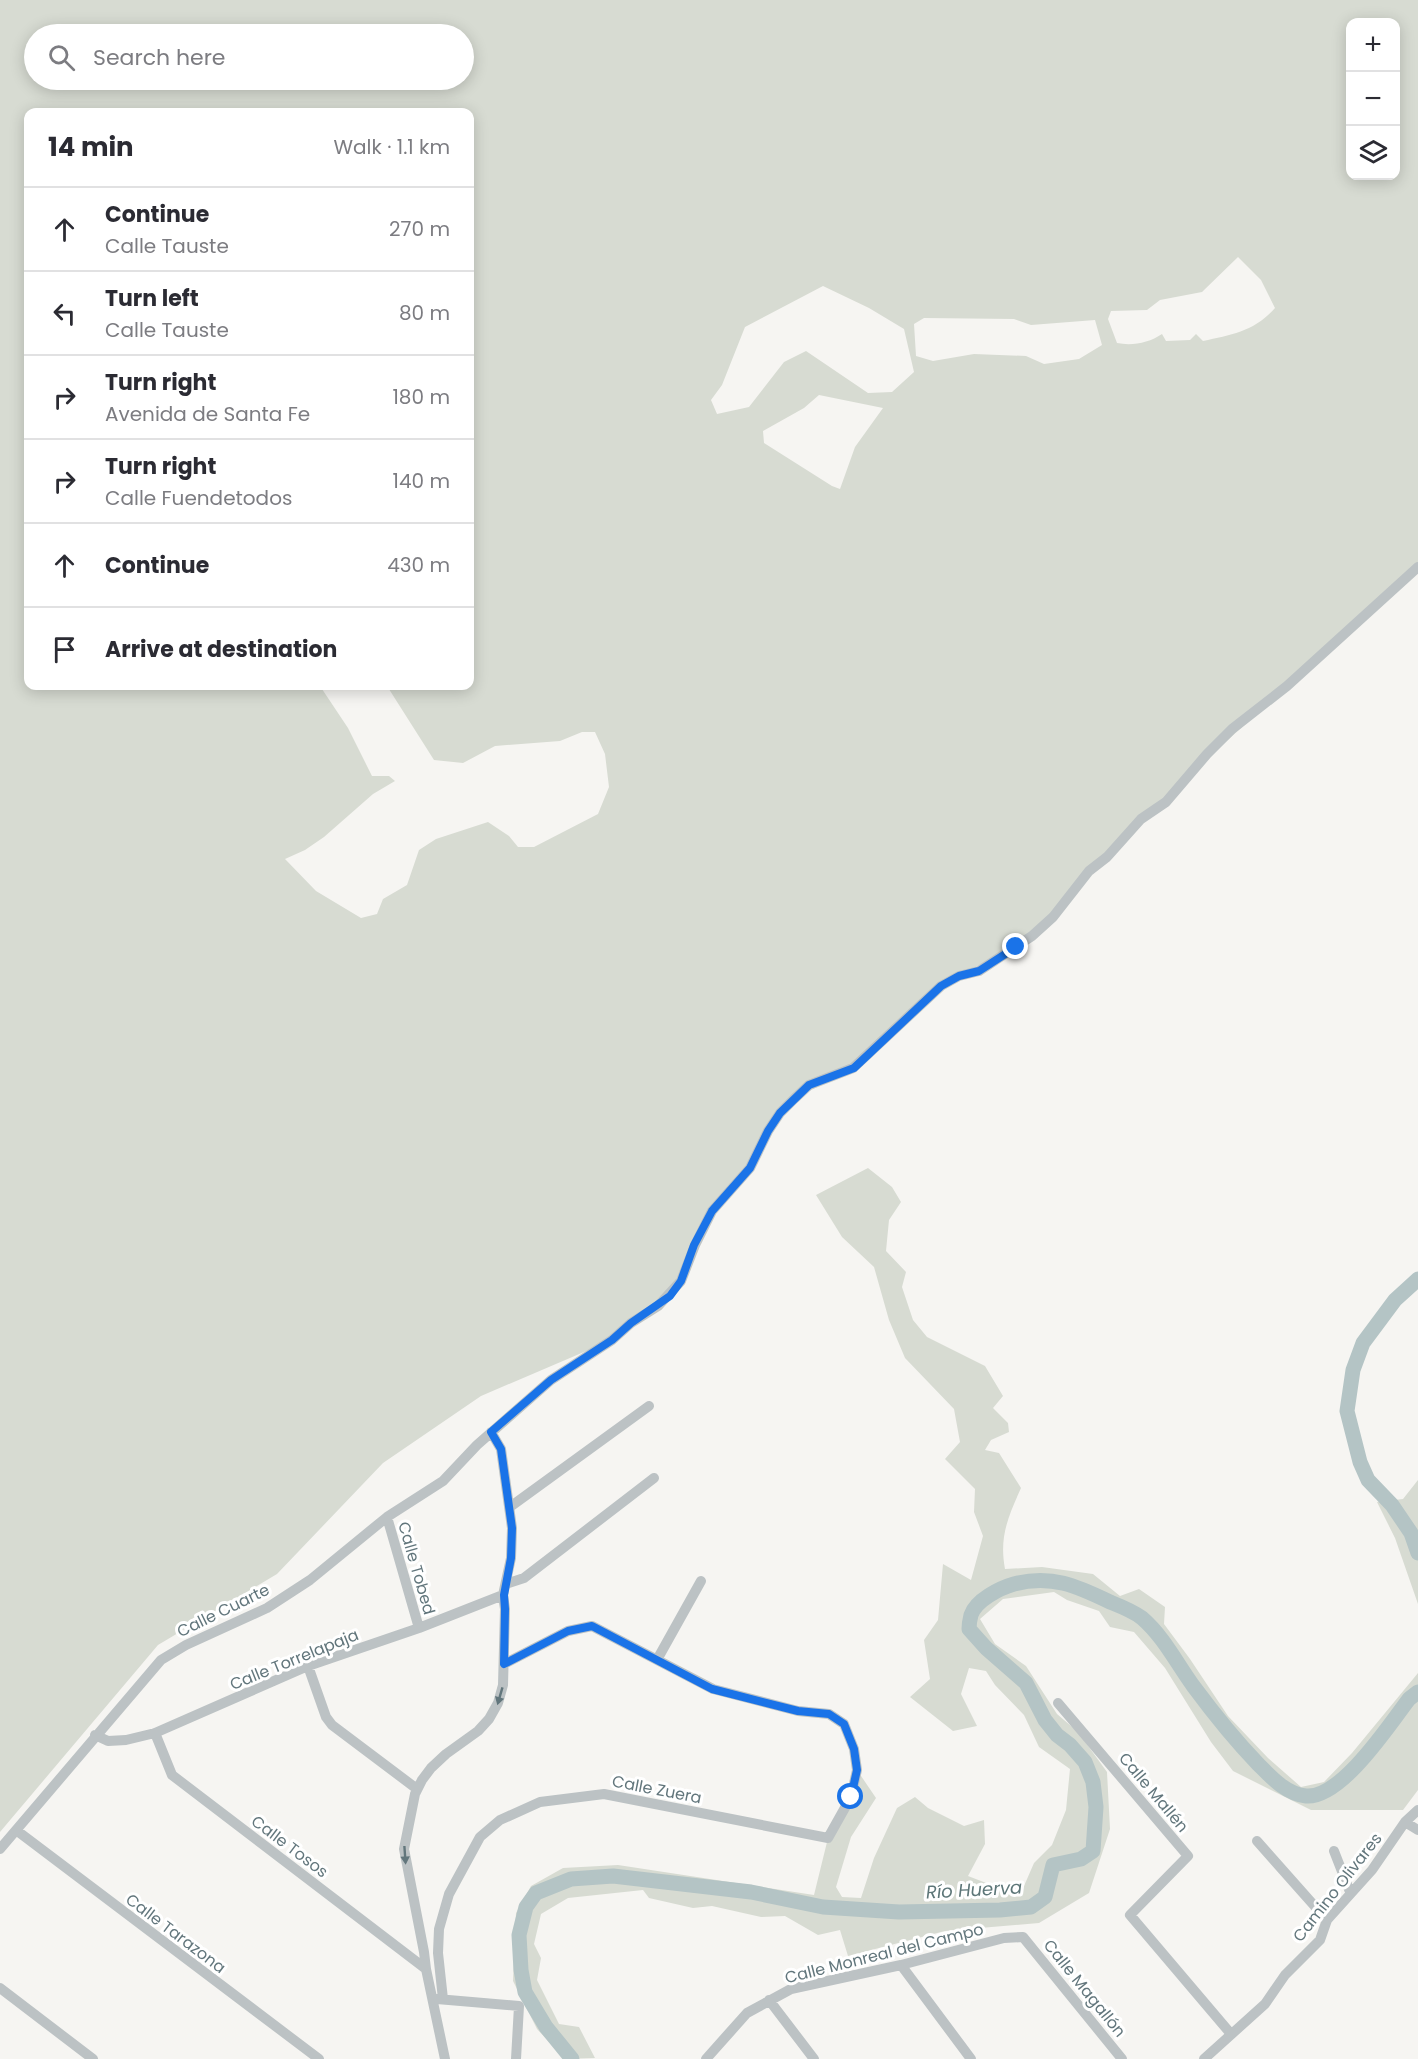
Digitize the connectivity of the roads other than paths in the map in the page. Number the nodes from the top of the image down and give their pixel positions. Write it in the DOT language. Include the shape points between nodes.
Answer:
graph roads {
  1 [pos="1418,567"];
  2 [pos="649,1406"];
  3 [pos="491,1432"];
  4 [pos="654,1478"];
  5 [pos="510,1507"];
  6 [pos="387,1517"];
  7 [pos="701,1581"];
  8 [pos="506,1584"];
  9 [pos="504,1595"];
  10 [pos="419,1628"];
  11 [pos="658,1658"];
  12 [pos="504,1664"];
  13 [pos="308,1666"];
  14 [pos="1058,1704"];
  15 [pos="155,1733"];
  16 [pos="95,1735"];
  17 [pos="417,1789"];
  18 [pos="1418,1810"];
  19 [pos="1405,1822"];
  20 [pos="16,1830"];
  21 [pos="1418,1830"];
  22 [pos="1257,1840"];
  23 [pos="0,1849"];
  24 [pos="1334,1851"];
  25 [pos="1350,1892"];
  26 [pos="1327,1920"];
  27 [pos="1023,1937"];
  28 [pos="424,1952"];
  29 [pos="416,1961"];
  30 [pos="901,1965"];
  31 [pos="426,1969"];
  32 [pos="0,1988"];
  33 [pos="438,1999"];
  34 [pos="769,2000"];
  35 [pos="1231,2034"];
  36 [pos="93,2059"];
  37 [pos="319,2059"];
  38 [pos="446,2059"];
  39 [pos="516,2059"];
  40 [pos="706,2059"];
  41 [pos="814,2059"];
  42 [pos="971,2059"];
  43 [pos="1122,2059"];
  44 [pos="1204,2059"];
  1 -- 3 [label="street, Calle Cuarte" via="1287,686 1232,729 1166,802 1141,819 1089,871 1053,917 1032,936 979,971 941,986 854,1068 809,1085 780,1113 750,1168 712,1211 681,1281 670,1296 551,1380"];
  2 -- 5 [label="street"];
  3 -- 5 [label="street" via="501,1449"];
  3 -- 6 [label="street, Calle Cuarte" via="443,1481"];
  4 -- 8 [label="street" via="524,1578"];
  5 -- 8 [label="street" via="512,1549"];
  6 -- 10 [label="street, Calle Tobed"];
  6 -- 16 [label="street, Calle Cuarte" via="310,1580 267,1608 161,1660"];
  7 -- 11 [label="street"];
  8 -- 9 [label="street"];
  9 -- 10 [label="street, Calle Torrelapaja"];
  9 -- 12 [label="street"];
  10 -- 13 [label="street, Calle Torrelapaja"];
  11 -- 12 [label="street" via="592,1626 568,1631"];
  11 -- 33 [label="street, Calle Zuera" via="712,1689 798,1711 829,1714 844,1724 857,1770 851,1797 828,1838 604,1794 540,1802 500,1820 480,1837 449,1894 439,1929"];
  12 -- 17 [label="street, one-way" via="501,1695 489,1719 438,1762"];
  13 -- 15 [label="street, Calle Torrelapaja"];
  13 -- 17 [label="street" via="329,1722"];
  14 -- 35 [label="street, Calle Mallén" via="1188,1856 1130,1915"];
  15 -- 16 [label="street, Calle Torrelapaja" via="108,1741"];
  15 -- 29 [label="street, Calle Tosos" via="172,1775"];
  16 -- 20 [label="street, Calle Cuarte"];
  17 -- 28 [label="street, one-way" via="404,1850"];
  18 -- 19 [label="street, Camino Olivares"];
  19 -- 21 [label="street"];
  19 -- 25 [label="street, Camino Olivares" via="1372,1870"];
  20 -- 23 [label="street, Calle Cuarte"];
  20 -- 37 [label="street, Calle Tarazona"];
  22 -- 26 [label="street"];
  24 -- 25 [label="street"];
  25 -- 26 [label="street, Camino Olivares"];
  26 -- 35 [label="street, Camino Olivares" via="1320,1940 1285,1975 1265,2004"];
  27 -- 30 [label="street, Calle Monreal del Campo" via="1004,1938"];
  27 -- 43 [label="street, Calle Magallón"];
  28 -- 29 [label="street"];
  28 -- 31 [label="street"];
  29 -- 31 [label="street, Calle Tosos"];
  30 -- 34 [label="street, Calle Monreal del Campo" via="791,1989"];
  30 -- 42 [label="street"];
  31 -- 33 [label="street"];
  32 -- 36 [label="street"];
  33 -- 38 [label="street"];
  33 -- 39 [label="street" via="519,2006"];
  34 -- 40 [label="street, Calle Monreal del Campo" via="747,2013"];
  34 -- 41 [label="street"];
  35 -- 44 [label="street, Camino Olivares"];
}
